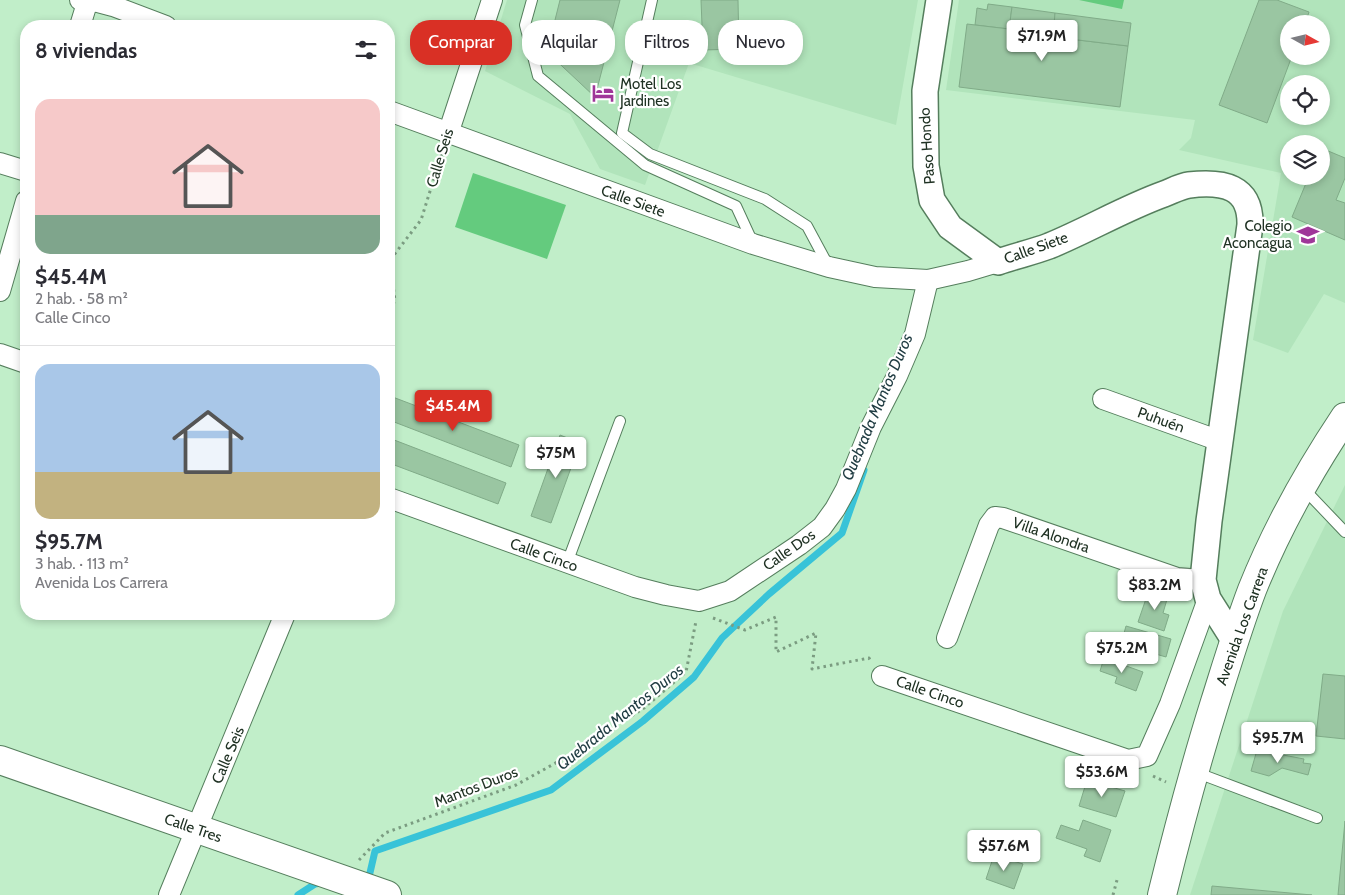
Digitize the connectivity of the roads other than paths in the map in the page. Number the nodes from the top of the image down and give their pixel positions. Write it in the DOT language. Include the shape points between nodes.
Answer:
graph roads {
  1 [pos="492,0"];
  2 [pos="532,0"];
  3 [pos="652,0"];
  4 [pos="939,0"];
  5 [pos="85,1"];
  6 [pos="81,20"];
  7 [pos="150,20"];
  8 [pos="395,113"];
  9 [pos="448,134"];
  10 [pos="0,163"];
  11 [pos="20,169"];
  12 [pos="20,222"];
  13 [pos="753,244"];
  14 [pos="998,262"];
  15 [pos="829,267"];
  16 [pos="928,280"];
  17 [pos="0,292"];
  18 [pos="0,354"];
  19 [pos="20,361"];
  20 [pos="1103,399"];
  21 [pos="1345,417"];
  22 [pos="620,421"];
  23 [pos="1220,441"];
  24 [pos="1302,487"];
  25 [pos="395,500"];
  26 [pos="1345,532"];
  27 [pos="567,563"];
  28 [pos="730,590"];
  29 [pos="1206,590"];
  30 [pos="283,620"];
  31 [pos="947,638"];
  32 [pos="1234,640"];
  33 [pos="882,676"];
  34 [pos="0,760"];
  35 [pos="1191,781"];
  36 [pos="1317,818"];
  37 [pos="197,829"];
  38 [pos="1173,850"];
  39 [pos="169,895"];
  40 [pos="387,895"];
  41 [pos="1152,895"];
  42 [pos="1162,895"];
  1 -- 9 [label="street, Calle Seis"];
  2 -- 13 [label="lane" via="525,25 538,76 645,165 736,206"];
  3 -- 15 [label="lane" via="622,133 650,154 772,203 807,226"];
  4 -- 14 [label="street, Paso Hondo" via="924,91 926,166 932,200 950,227"];
  5 -- 6 [label="street"];
  5 -- 7 [label="street" via="113,6"];
  8 -- 9 [label="street, Calle Siete"];
  9 -- 13 [label="street, Calle Siete"];
  10 -- 11 [label="street"];
  12 -- 17 [label="street"];
  13 -- 15 [label="street, Calle Siete"];
  14 -- 16 [label="street, Calle Siete"];
  14 -- 23 [label="street, Calle Siete" via="1048,246 1188,185 1232,188 1244,197 1250,213 1250,226"];
  15 -- 16 [label="street, Calle Siete" via="875,277"];
  16 -- 28 [label="street, Calle Dos" via="915,334 835,509 822,527 799,546"];
  18 -- 19 [label="street"];
  20 -- 23 [label="street, Puhuén"];
  21 -- 24 [label="main road, Avenida Los Carrera"];
  22 -- 27 [label="lane"];
  23 -- 29 [label="street, Calle Siete" via="1209,521"];
  24 -- 26 [label="lane"];
  24 -- 32 [label="main road, Avenida Los Carrera" via="1267,555"];
  25 -- 27 [label="street, Calle Cinco"];
  27 -- 28 [label="street, Calle Cinco" via="704,608"];
  29 -- 31 [label="street, Villa Alondra" via="995,517 989,525"];
  29 -- 32 [label="street"];
  29 -- 33 [label="street, Calle Cinco" via="1170,704 1147,756 1128,760"];
  30 -- 37 [label="street, Calle Seis"];
  32 -- 35 [label="main road, Avenida Los Carrera"];
  34 -- 37 [label="main road, Calle Tres"];
  35 -- 36 [label="lane"];
  35 -- 38 [label="main road, Avenida Los Carrera"];
  37 -- 39 [label="street, Calle Seis"];
  37 -- 40 [label="main road, Calle Tres"];
  38 -- 41 [label="main road, Avenida Los Carrera"];
  38 -- 42 [label="main road, Avenida Los Carrera"];
}
